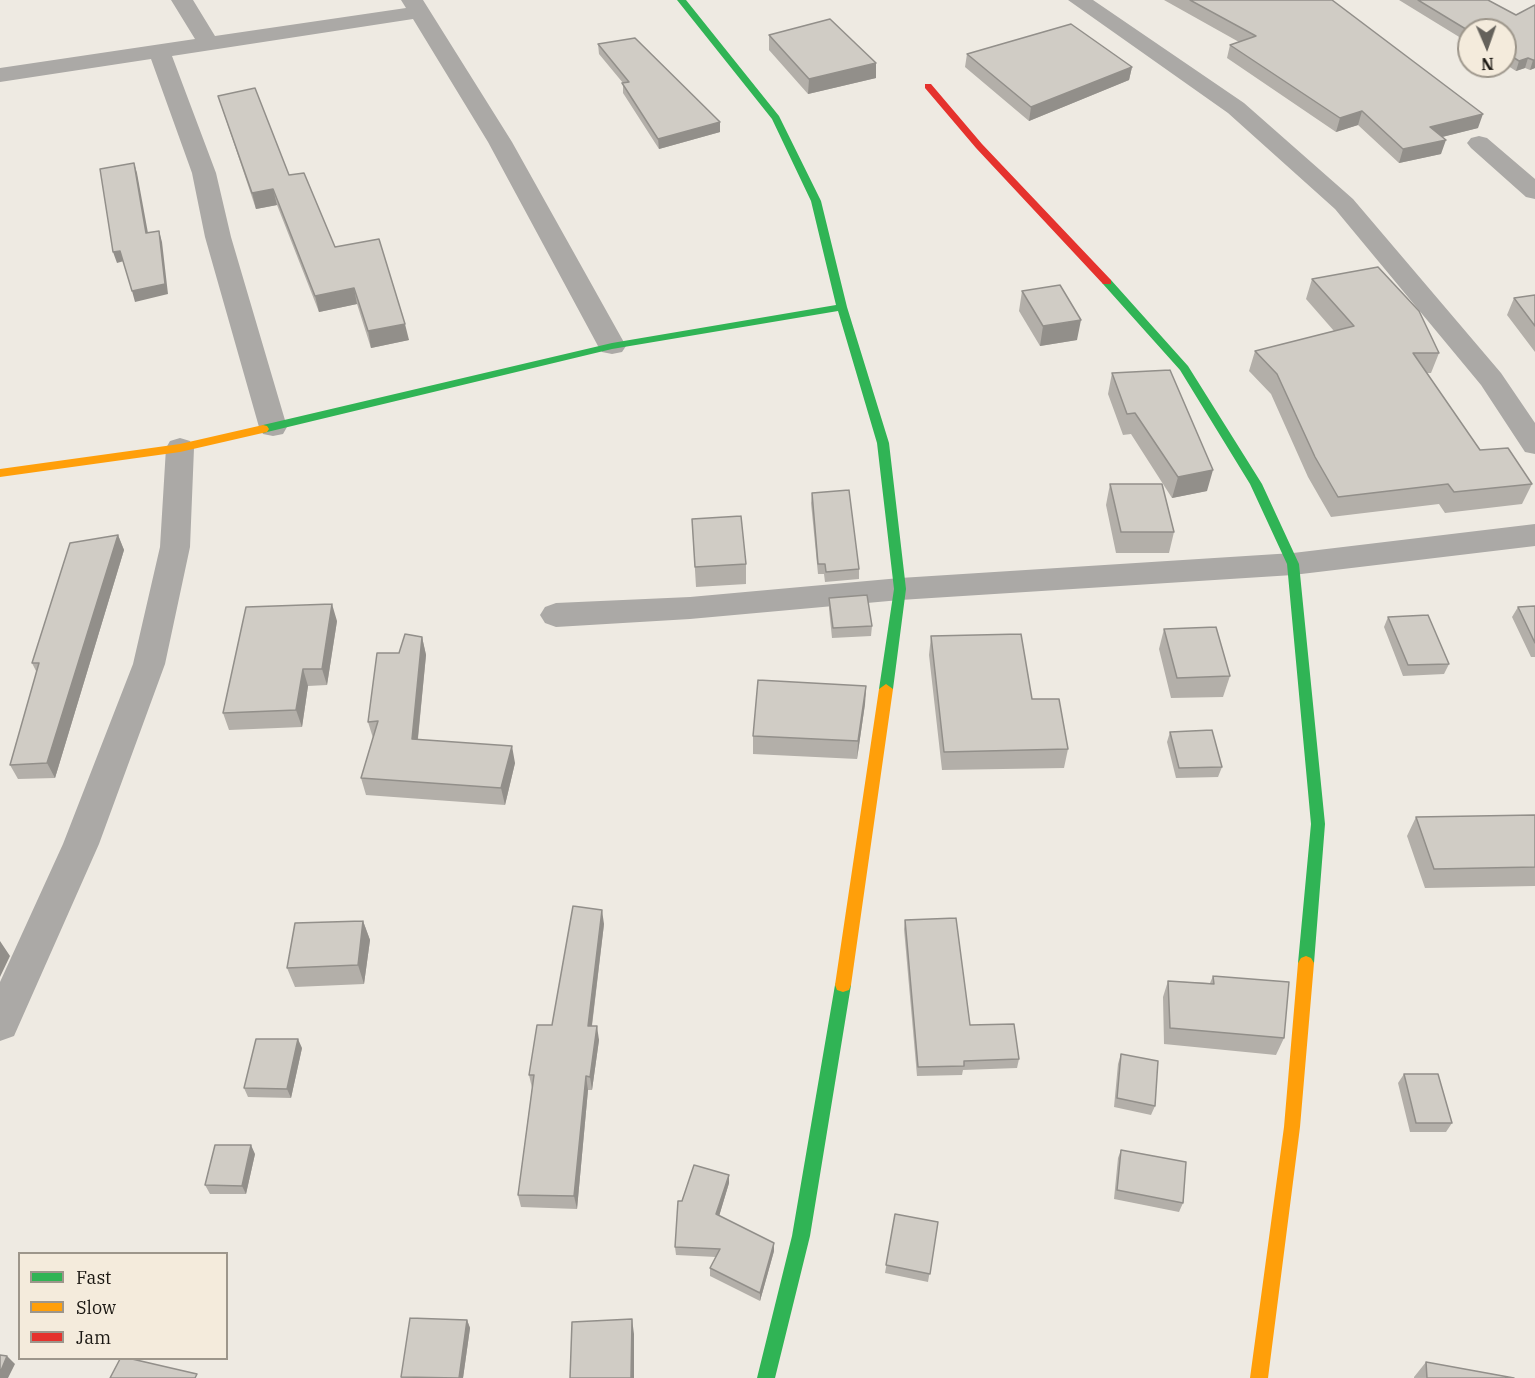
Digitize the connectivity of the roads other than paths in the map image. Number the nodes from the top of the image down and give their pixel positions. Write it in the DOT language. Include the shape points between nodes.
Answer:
graph roads {
  1 [pos="182,0"];
  2 [pos="681,0"];
  3 [pos="1079,0"];
  4 [pos="416,6"];
  5 [pos="208,44"];
  6 [pos="159,51"];
  7 [pos="0,75"];
  8 [pos="928,86"];
  9 [pos="1479,144"];
  10 [pos="1535,192"];
  11 [pos="842,307"];
  12 [pos="612,346"];
  13 [pos="273,427"];
  14 [pos="1535,445"];
  15 [pos="180,448"];
  16 [pos="0,473"];
  17 [pos="1535,535"];
  18 [pos="1293,564"];
  19 [pos="900,590"];
  20 [pos="556,615"];
  21 [pos="0,1024"];
  22 [pos="766,1378"];
  23 [pos="1259,1378"];
  1 -- 5 [label="street"];
  2 -- 11 [label="street" via="776,118 816,201"];
  3 -- 14 [label="street" via="1236,108 1344,204 1491,380"];
  4 -- 5 [label="street"];
  4 -- 12 [label="street" via="494,131"];
  5 -- 6 [label="street"];
  6 -- 7 [label="street"];
  6 -- 13 [label="street" via="204,173 218,237"];
  8 -- 18 [label="street" via="1184,368 1256,484"];
  9 -- 10 [label="street"];
  11 -- 12 [label="street"];
  11 -- 19 [label="street" via="883,443"];
  12 -- 13 [label="street"];
  13 -- 15 [label="street"];
  15 -- 16 [label="street"];
  15 -- 21 [label="street" via="175,547 149,664 81,844"];
  17 -- 18 [label="street"];
  18 -- 19 [label="street"];
  18 -- 23 [label="street" via="1318,824 1292,1127"];
  19 -- 20 [label="street"];
  19 -- 22 [label="street" via="854,918 801,1236"];
}
